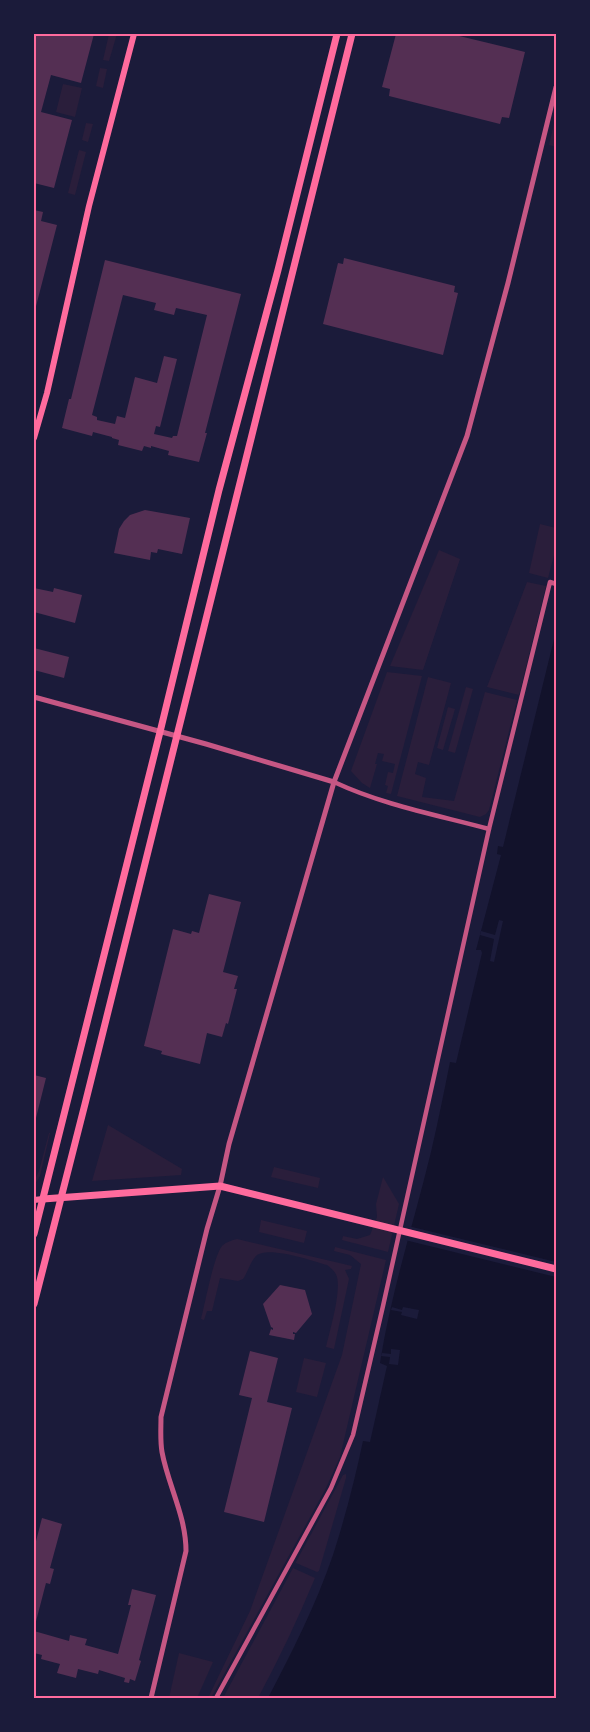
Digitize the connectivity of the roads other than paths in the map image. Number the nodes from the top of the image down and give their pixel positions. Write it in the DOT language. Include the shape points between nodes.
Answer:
graph roads {
  1 [pos="134,34"];
  2 [pos="337,34"];
  3 [pos="352,34"];
  4 [pos="556,87"];
  5 [pos="34,438"];
  6 [pos="556,584"];
  7 [pos="34,697"];
  8 [pos="160,732"];
  9 [pos="177,736"];
  10 [pos="334,782"];
  11 [pos="489,829"];
  12 [pos="220,1186"];
  13 [pos="60,1198"];
  14 [pos="43,1199"];
  15 [pos="34,1200"];
  16 [pos="34,1234"];
  17 [pos="556,1269"];
  18 [pos="34,1304"];
  19 [pos="151,1698"];
  20 [pos="216,1698"];
  1 -- 5 [label="main road"];
  2 -- 8 [label="main road"];
  3 -- 9 [label="main road"];
  4 -- 10 [label="street" via="467,436"];
  6 -- 11 [label="street" via="550,582"];
  7 -- 8 [label="street"];
  8 -- 9 [label="street"];
  8 -- 14 [label="main road"];
  9 -- 10 [label="street"];
  9 -- 13 [label="main road"];
  10 -- 11 [label="street" via="364,794"];
  10 -- 12 [label="street" via="229,1144"];
  11 -- 20 [label="street" via="353,1436 331,1488"];
  12 -- 13 [label="main road"];
  12 -- 17 [label="main road"];
  12 -- 19 [label="street" via="162,1417 162,1453 185,1532 186,1550"];
  13 -- 14 [label="main road"];
  13 -- 18 [label="main road"];
  14 -- 15 [label="main road"];
  14 -- 16 [label="main road"];
}
